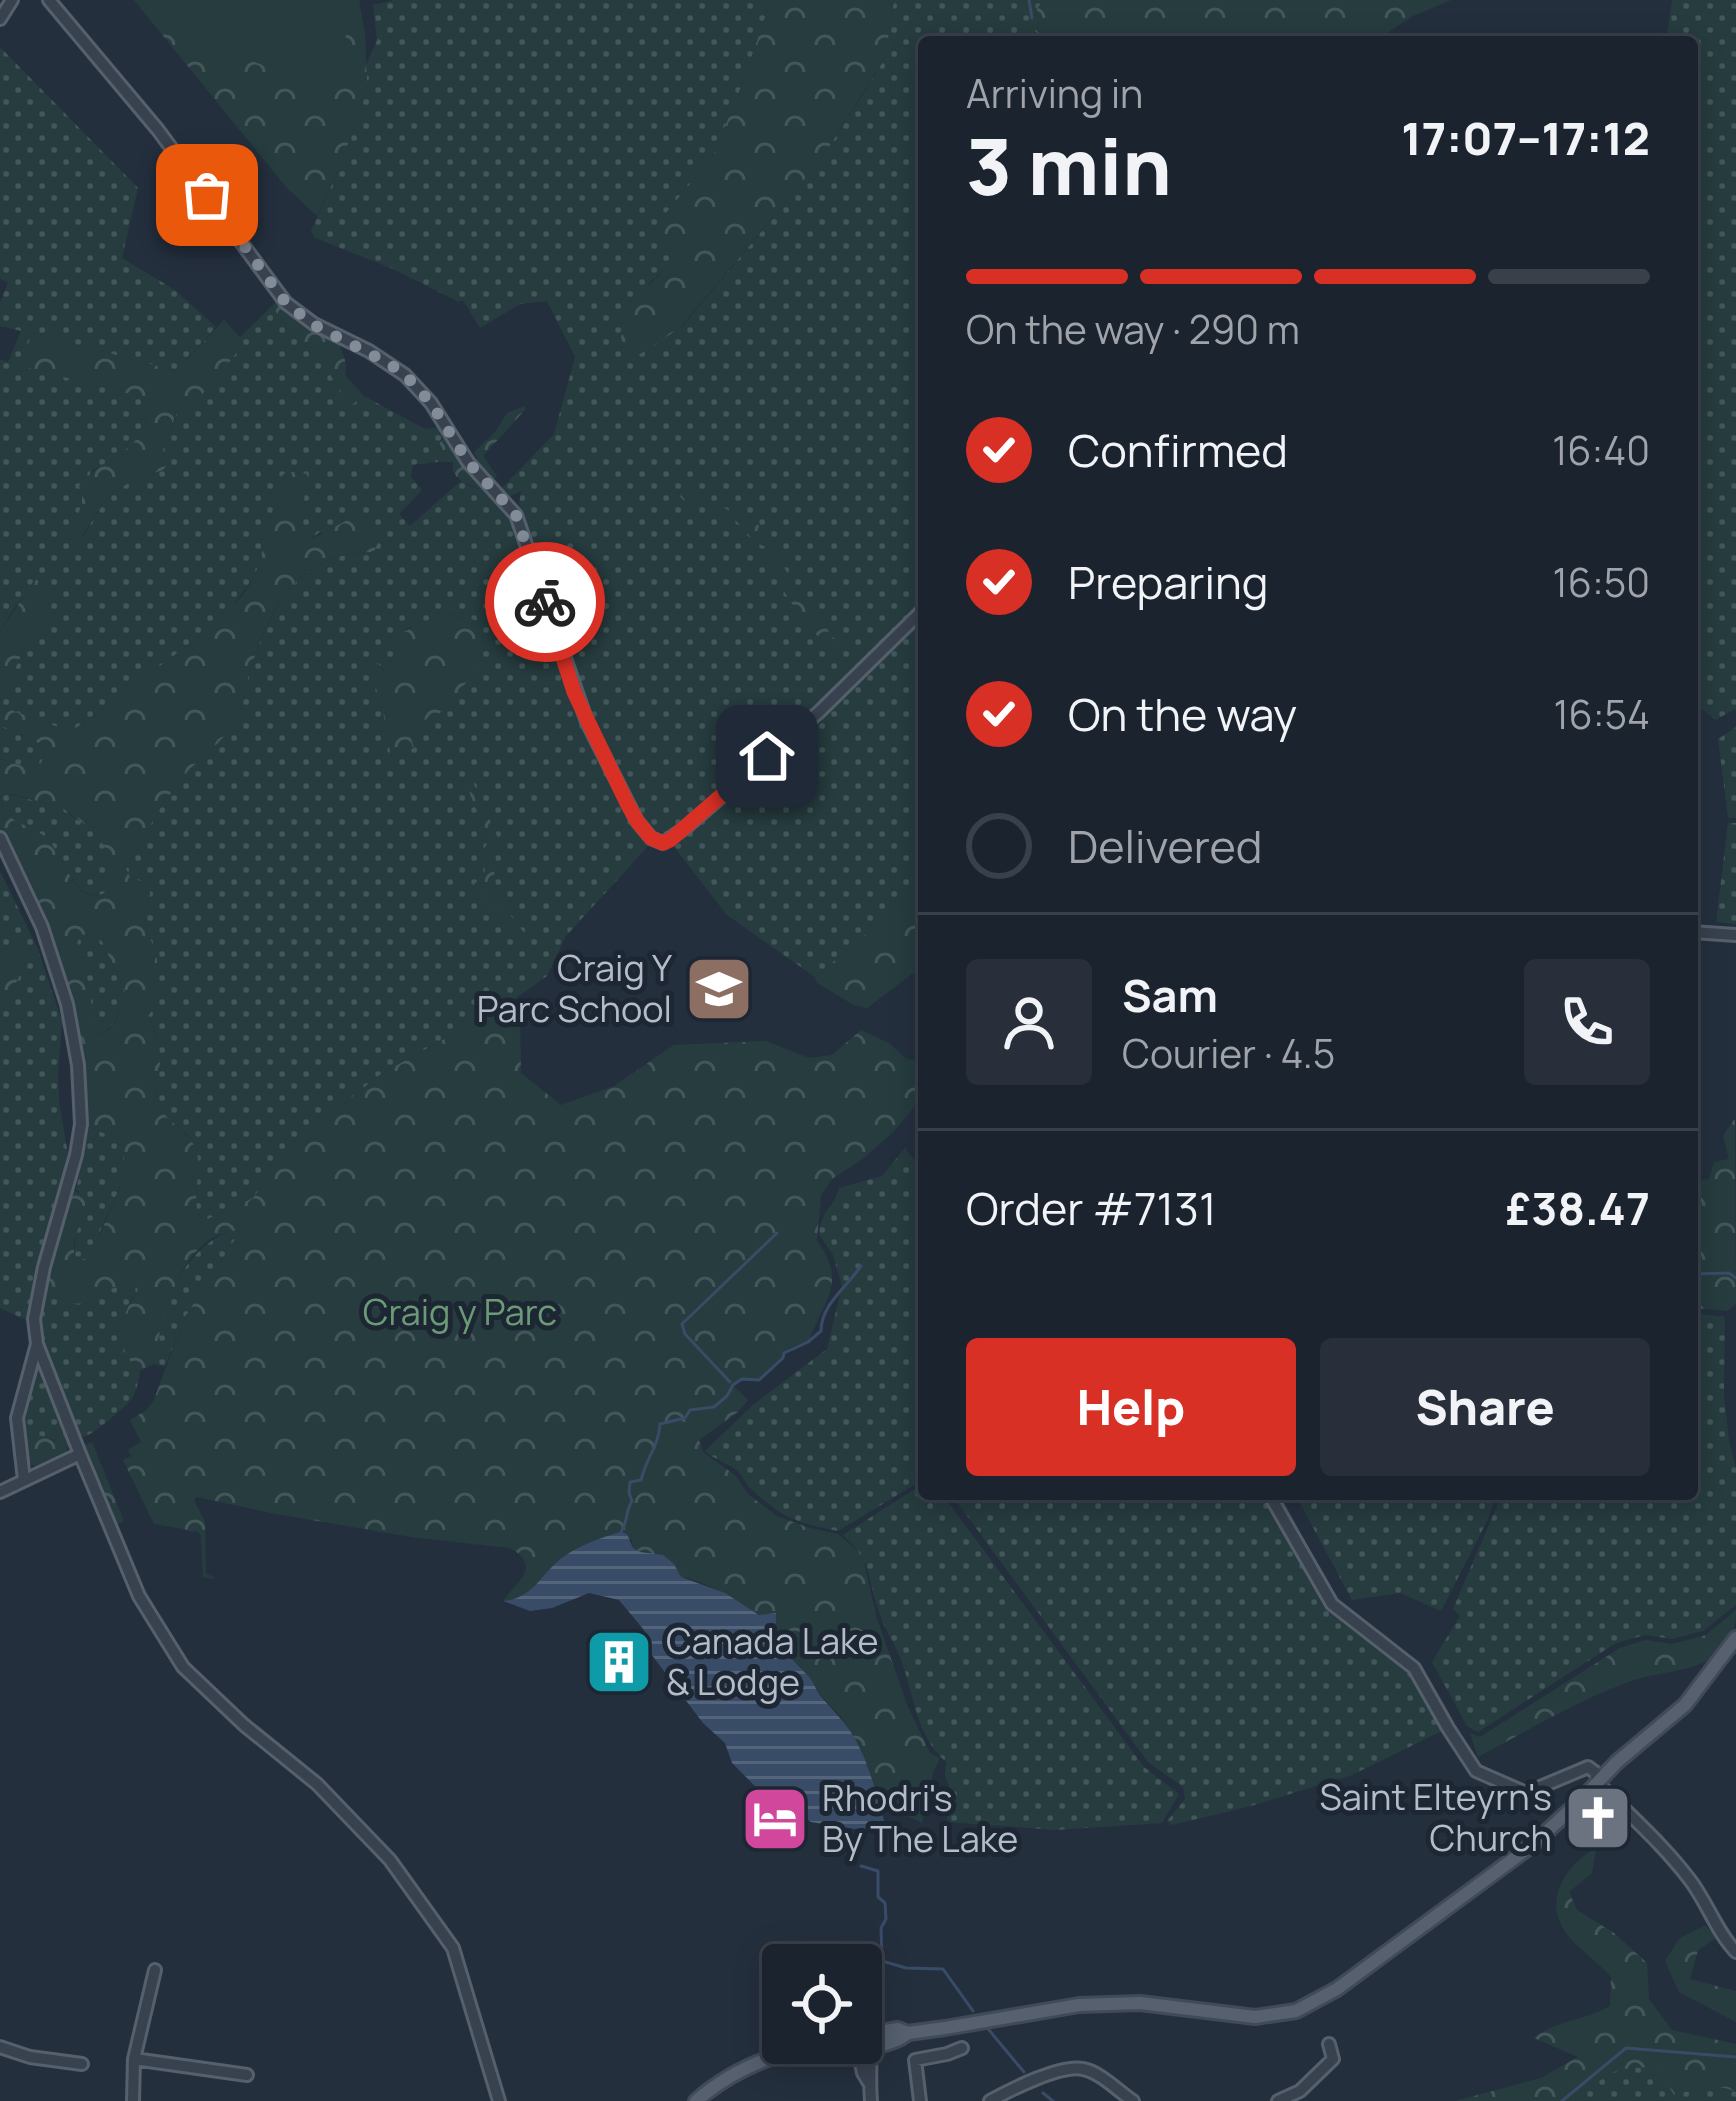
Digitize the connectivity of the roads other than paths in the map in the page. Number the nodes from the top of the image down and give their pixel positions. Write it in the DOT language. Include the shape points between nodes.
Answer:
graph roads {
  1 [pos="12,0"];
  2 [pos="49,0"];
  3 [pos="0,20"];
  4 [pos="918,615"];
  5 [pos="0,838"];
  6 [pos="1698,932"];
  7 [pos="1736,935"];
  8 [pos="37,1344"];
  9 [pos="80,1454"];
  10 [pos="24,1480"];
  11 [pos="0,1492"];
  12 [pos="1272,1500"];
  13 [pos="1736,1638"];
  14 [pos="1598,1783"];
  15 [pos="1736,1952"];
  16 [pos="155,1970"];
  17 [pos="882,2034"];
  18 [pos="1329,2044"];
  19 [pos="0,2047"];
  20 [pos="962,2048"];
  21 [pos="134,2059"];
  22 [pos="762,2062"];
  23 [pos="82,2064"];
  24 [pos="863,2064"];
  25 [pos="247,2075"];
  26 [pos="133,2101"];
  27 [pos="500,2101"];
  28 [pos="696,2101"];
  29 [pos="871,2101"];
  30 [pos="920,2101"];
  31 [pos="990,2101"];
  32 [pos="1133,2101"];
  33 [pos="1278,2101"];
  1 -- 3 [label="street"];
  2 -- 4 [label="street" via="286,303 407,377 516,515 587,722 637,821 656,842 685,828 819,712"];
  5 -- 8 [label="street" via="42,927 78,1065 76,1155 36,1302"];
  6 -- 7 [label="street"];
  8 -- 9 [label="street"];
  8 -- 10 [label="street" via="17,1418"];
  9 -- 10 [label="street"];
  9 -- 27 [label="street" via="139,1596 183,1667 317,1784 390,1860 453,1948"];
  10 -- 11 [label="street"];
  12 -- 14 [label="street" via="1332,1604 1414,1668 1476,1771 1526,1793 1588,1767"];
  13 -- 14 [label="main road" via="1685,1705"];
  14 -- 15 [label="street" via="1670,1854"];
  14 -- 17 [label="main road" via="1531,1846 1296,2011 1255,2017 1139,2003 1079,2005"];
  16 -- 21 [label="street"];
  18 -- 33 [label="street" via="1333,2059"];
  19 -- 23 [label="street"];
  20 -- 30 [label="street" via="915,2060"];
  21 -- 25 [label="street"];
  21 -- 26 [label="street"];
  22 -- 28 [label="main road"];
  24 -- 29 [label="street"];
  31 -- 32 [label="street" via="1073,2068 1088,2069"];
}
